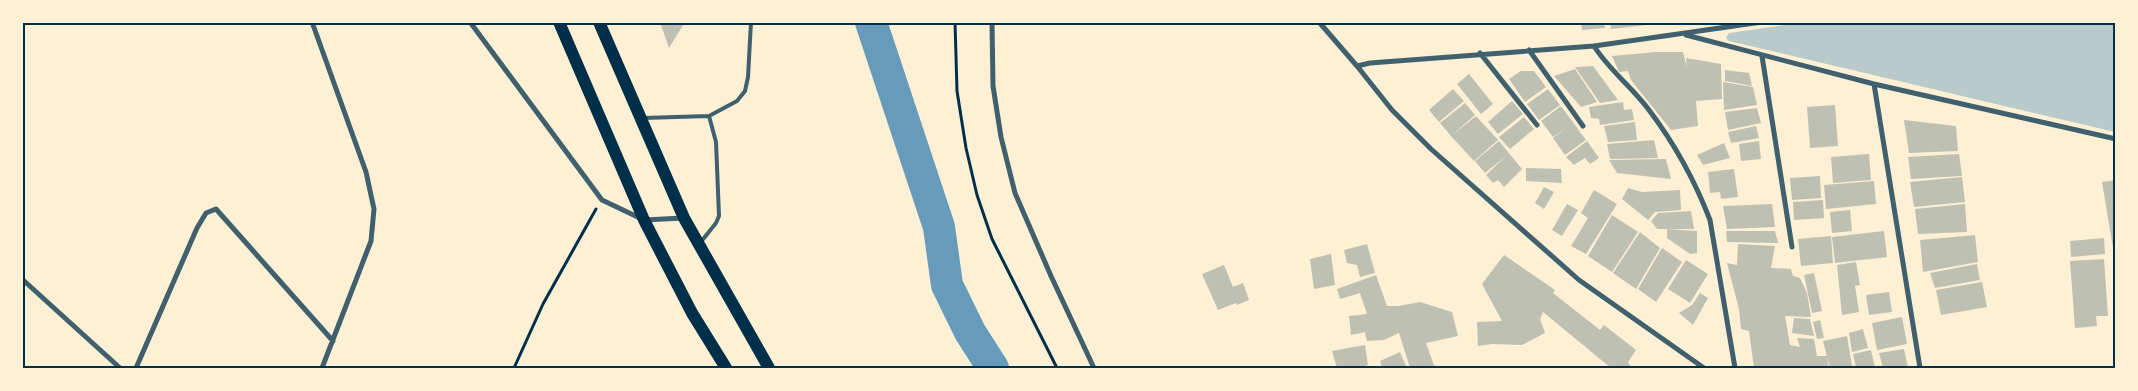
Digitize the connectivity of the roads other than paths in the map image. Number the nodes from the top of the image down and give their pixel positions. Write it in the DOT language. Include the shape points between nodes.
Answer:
graph roads {
  1 [pos="312,22"];
  2 [pos="470,22"];
  3 [pos="559,22"];
  4 [pos="599,22"];
  5 [pos="751,22"];
  6 [pos="992,22"];
  7 [pos="1319,22"];
  8 [pos="1762,22"];
  9 [pos="1683,34"];
  10 [pos="1594,46"];
  11 [pos="1528,50"];
  12 [pos="1480,53"];
  13 [pos="1762,56"];
  14 [pos="1357,66"];
  15 [pos="1874,84"];
  16 [pos="708,116"];
  17 [pos="640,118"];
  18 [pos="1537,126"];
  19 [pos="1583,126"];
  20 [pos="2116,139"];
  21 [pos="684,218"];
  22 [pos="644,220"];
  23 [pos="699,245"];
  24 [pos="1792,247"];
  25 [pos="22,280"];
  26 [pos="333,341"];
  27 [pos="120,368"];
  28 [pos="136,368"];
  29 [pos="322,368"];
  30 [pos="726,368"];
  31 [pos="769,368"];
  32 [pos="1094,368"];
  33 [pos="1704,368"];
  34 [pos="1735,368"];
  35 [pos="1920,368"];
  1 -- 26 [label="street" via="366,172 374,209 371,241"];
  2 -- 22 [label="street" via="602,200"];
  3 -- 22 [label="main road"];
  4 -- 17 [label="main road"];
  5 -- 16 [label="lane" via="745,91 737,101"];
  6 -- 32 [label="street" via="993,86 1001,137 1016,192"];
  7 -- 14 [label="street"];
  8 -- 9 [label="street"];
  9 -- 10 [label="street"];
  9 -- 13 [label="street"];
  10 -- 11 [label="street"];
  10 -- 34 [label="street" via="1605,63 1648,109 1702,197 1710,220"];
  11 -- 12 [label="street"];
  11 -- 19 [label="street"];
  12 -- 14 [label="street"];
  12 -- 18 [label="street"];
  13 -- 15 [label="street"];
  13 -- 24 [label="street"];
  14 -- 33 [label="street" via="1392,110 1431,149 1572,274"];
  15 -- 20 [label="street"];
  15 -- 35 [label="street"];
  16 -- 17 [label="lane"];
  16 -- 23 [label="lane" via="716,142 719,216"];
  17 -- 21 [label="main road"];
  21 -- 22 [label="street"];
  21 -- 23 [label="main road"];
  22 -- 30 [label="main road" via="692,313"];
  23 -- 31 [label="main road"];
  25 -- 27 [label="street"];
  26 -- 28 [label="street" via="216,210 206,213 197,228"];
  26 -- 29 [label="street"];
}
